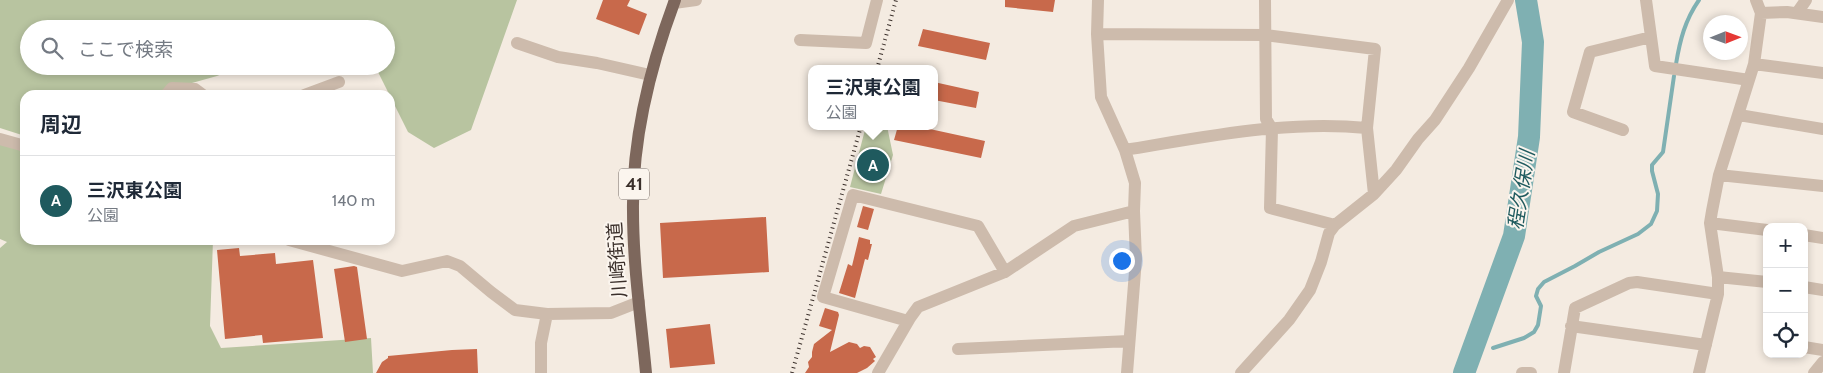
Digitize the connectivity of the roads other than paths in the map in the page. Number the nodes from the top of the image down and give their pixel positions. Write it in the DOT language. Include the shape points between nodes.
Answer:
graph roads {
  1 [pos="696,0"];
  2 [pos="877,0"];
  3 [pos="1098,0"];
  4 [pos="1264,0"];
  5 [pos="1646,0"];
  6 [pos="1756,0"];
  7 [pos="1806,0"];
  8 [pos="675,2"];
  9 [pos="1502,4"];
  10 [pos="1761,13"];
  11 [pos="1797,13"];
  12 [pos="1823,17"];
  13 [pos="1097,34"];
  14 [pos="1265,35"];
  15 [pos="1651,37"];
  16 [pos="800,40"];
  17 [pos="517,43"];
  18 [pos="1754,64"];
  19 [pos="1823,73"];
  20 [pos="650,75"];
  21 [pos="1749,80"];
  22 [pos="339,82"];
  23 [pos="170,90"];
  24 [pos="196,90"];
  25 [pos="317,90"];
  26 [pos="1739,115"];
  27 [pos="1367,128"];
  28 [pos="1272,129"];
  29 [pos="1823,129"];
  30 [pos="1623,130"];
  31 [pos="0,139"];
  32 [pos="20,145"];
  33 [pos="1125,150"];
  34 [pos="1719,175"];
  35 [pos="1823,186"];
  36 [pos="1374,194"];
  37 [pos="1134,211"];
  38 [pos="1710,223"];
  39 [pos="1335,225"];
  40 [pos="1763,230"];
  41 [pos="1808,236"];
  42 [pos="1823,238"];
  43 [pos="308,245"];
  44 [pos="1005,272"];
  45 [pos="1718,277"];
  46 [pos="1763,282"];
  47 [pos="1808,288"];
  48 [pos="1823,290"];
  49 [pos="1718,294"];
  50 [pos="639,302"];
  51 [pos="547,314"];
  52 [pos="908,321"];
  53 [pos="1571,326"];
  54 [pos="1129,341"];
  55 [pos="1706,346"];
  56 [pos="1808,348"];
  57 [pos="958,349"];
  58 [pos="1823,350"];
  59 [pos="1823,362"];
  60 [pos="541,373"];
  61 [pos="646,373"];
  62 [pos="878,373"];
  63 [pos="1127,373"];
  64 [pos="1241,373"];
  65 [pos="1522,373"];
  66 [pos="1531,373"];
  67 [pos="1564,373"];
  68 [pos="1699,373"];
  69 [pos="1814,373"];
  1 -- 8 [label="street"];
  2 -- 16 [label="street" via="866,43"];
  3 -- 13 [label="street"];
  4 -- 14 [label="street"];
  5 -- 15 [label="street"];
  6 -- 10 [label="street"];
  7 -- 11 [label="street"];
  8 -- 20 [label="main road, 川崎街道 / 41"];
  9 -- 36 [label="street" via="1469,68 1435,120"];
  10 -- 11 [label="street"];
  10 -- 18 [label="street"];
  11 -- 12 [label="street"];
  13 -- 14 [label="street"];
  13 -- 33 [label="street" via="1101,97"];
  14 -- 27 [label="street" via="1375,49"];
  14 -- 28 [label="street" via="1266,119"];
  15 -- 21 [label="street" via="1655,66"];
  15 -- 30 [label="street" via="1590,52 1573,112"];
  17 -- 20 [label="street" via="558,58"];
  18 -- 19 [label="street"];
  18 -- 21 [label="street"];
  20 -- 50 [label="main road, 川崎街道 / 41" via="639,131 632,209"];
  21 -- 26 [label="street"];
  22 -- 25 [label="street"];
  23 -- 24 [label="street"];
  26 -- 29 [label="street"];
  26 -- 34 [label="street"];
  27 -- 28 [label="street" via="1338,125"];
  27 -- 36 [label="street"];
  28 -- 33 [label="street"];
  28 -- 39 [label="street" via="1270,208"];
  31 -- 32 [label="street"];
  33 -- 37 [label="street" via="1135,183"];
  34 -- 35 [label="street"];
  34 -- 38 [label="street"];
  36 -- 39 [label="street"];
  37 -- 44 [label="street" via="1074,226"];
  37 -- 54 [label="street" via="1136,259"];
  38 -- 40 [label="street"];
  38 -- 45 [label="street"];
  39 -- 64 [label="street" via="1328,234 1310,290 1289,320"];
  41 -- 42 [label="street"];
  43 -- 51 [label="street" via="402,271 447,261 460,266 515,310"];
  44 -- 52 [label="street" via="918,307"];
  44 -- 52 [label="street" via="978,226 853,195 823,297"];
  45 -- 46 [label="street"];
  45 -- 49 [label="street"];
  47 -- 48 [label="street"];
  49 -- 53 [label="street" via="1629,283 1575,308"];
  49 -- 55 [label="street"];
  50 -- 51 [label="street" via="611,313"];
  50 -- 61 [label="main road, 川崎街道 / 41"];
  51 -- 60 [label="street" via="541,343"];
  52 -- 62 [label="street"];
  53 -- 55 [label="street"];
  53 -- 67 [label="street"];
  54 -- 57 [label="street"];
  54 -- 63 [label="street"];
  55 -- 68 [label="street"];
  56 -- 58 [label="street"];
  59 -- 69 [label="street"];
  65 -- 66 [label="street"];
}
